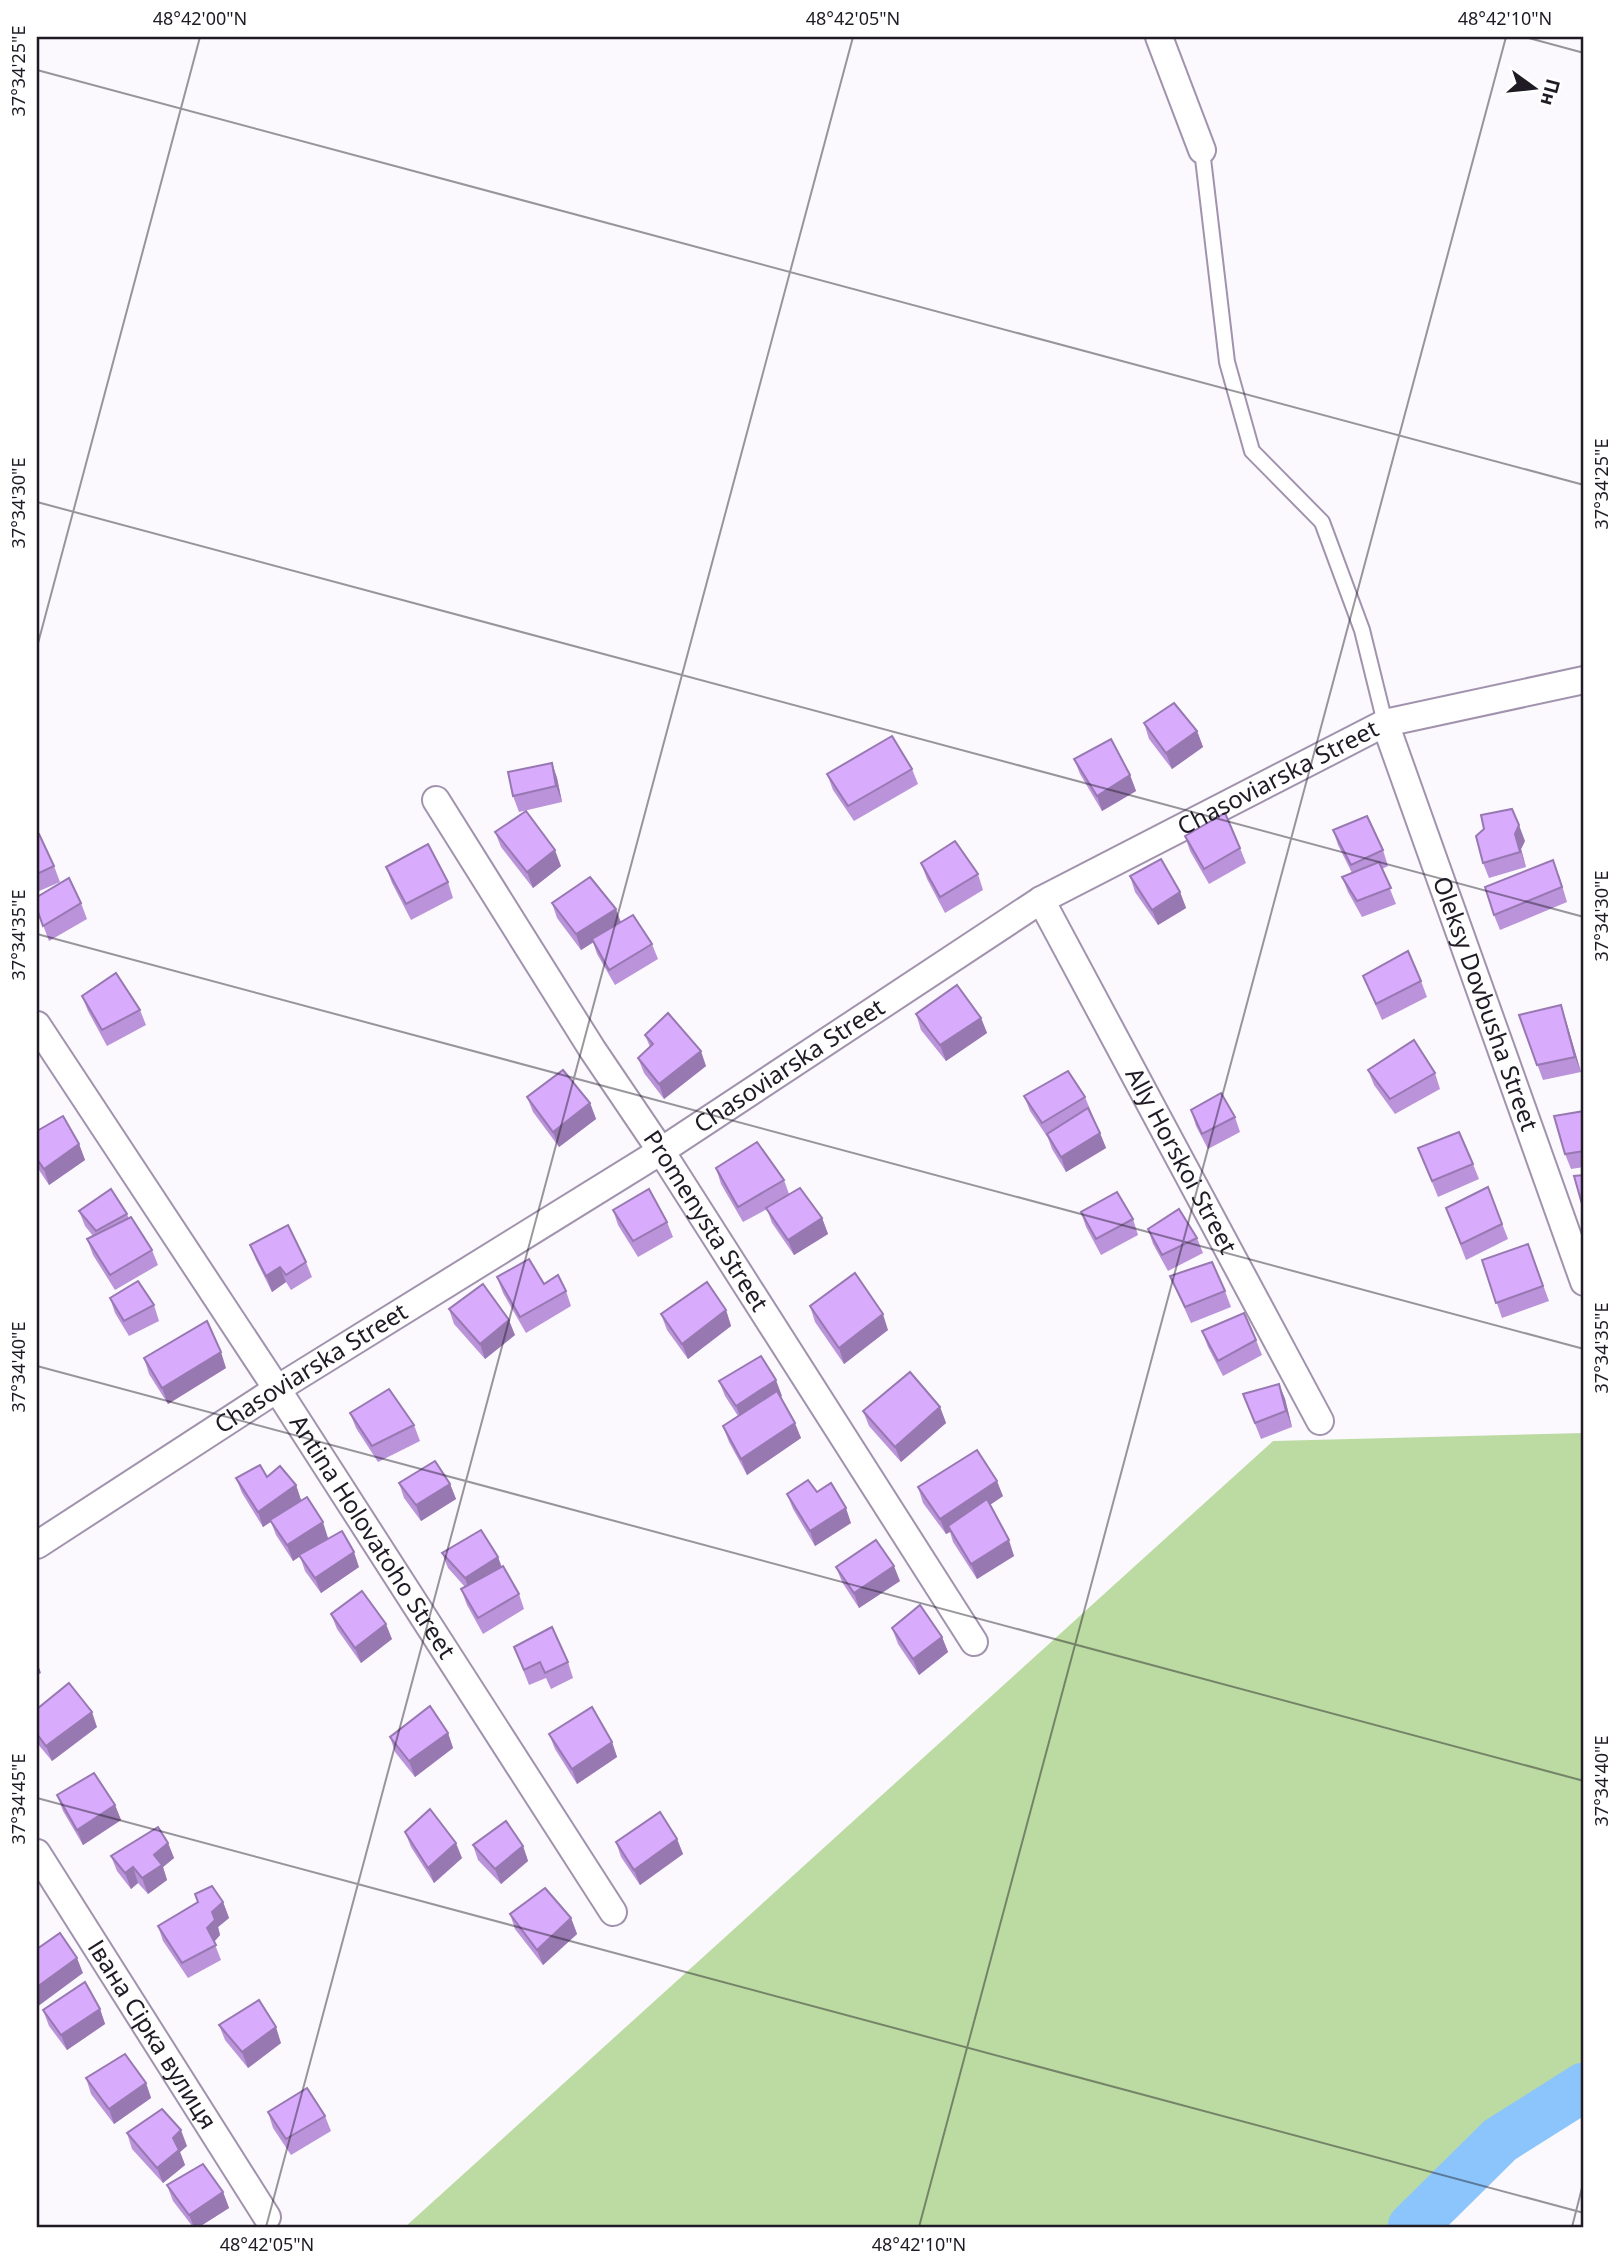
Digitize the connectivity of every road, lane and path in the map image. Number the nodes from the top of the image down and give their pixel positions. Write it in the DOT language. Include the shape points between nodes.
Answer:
graph roads {
  1 [pos="1160,37"];
  2 [pos="1202,150"];
  3 [pos="1584,680"];
  4 [pos="1385,723"];
  5 [pos="436,800"];
  6 [pos="1041,900"];
  7 [pos="37,1025"];
  8 [pos="661,1151"];
  9 [pos="1584,1282"];
  10 [pos="276,1389"];
  11 [pos="1320,1421"];
  12 [pos="37,1545"];
  13 [pos="974,1643"];
  14 [pos="37,1853"];
  15 [pos="613,1912"];
  16 [pos="267,2217"];
  1 -- 2 [label="street"];
  2 -- 4 [label="lane" via="1227,362 1252,452 1322,522 1362,630"];
  3 -- 4 [label="street, Chasoviarska Street"];
  4 -- 6 [label="street, Chasoviarska Street"];
  4 -- 9 [label="street, Oleksy Dovbusha Street"];
  5 -- 8 [label="street, Promenysta Street"];
  6 -- 8 [label="street, Chasoviarska Street"];
  6 -- 11 [label="street, Ally Horskoi Street"];
  7 -- 10 [label="street, Antina Holovatoho Street"];
  8 -- 10 [label="street, Chasoviarska Street"];
  8 -- 13 [label="street, Promenysta Street"];
  10 -- 12 [label="street, Chasoviarska Street"];
  10 -- 15 [label="street, Antina Holovatoho Street"];
  14 -- 16 [label="street, Івана Сірка вулиця"];
}
